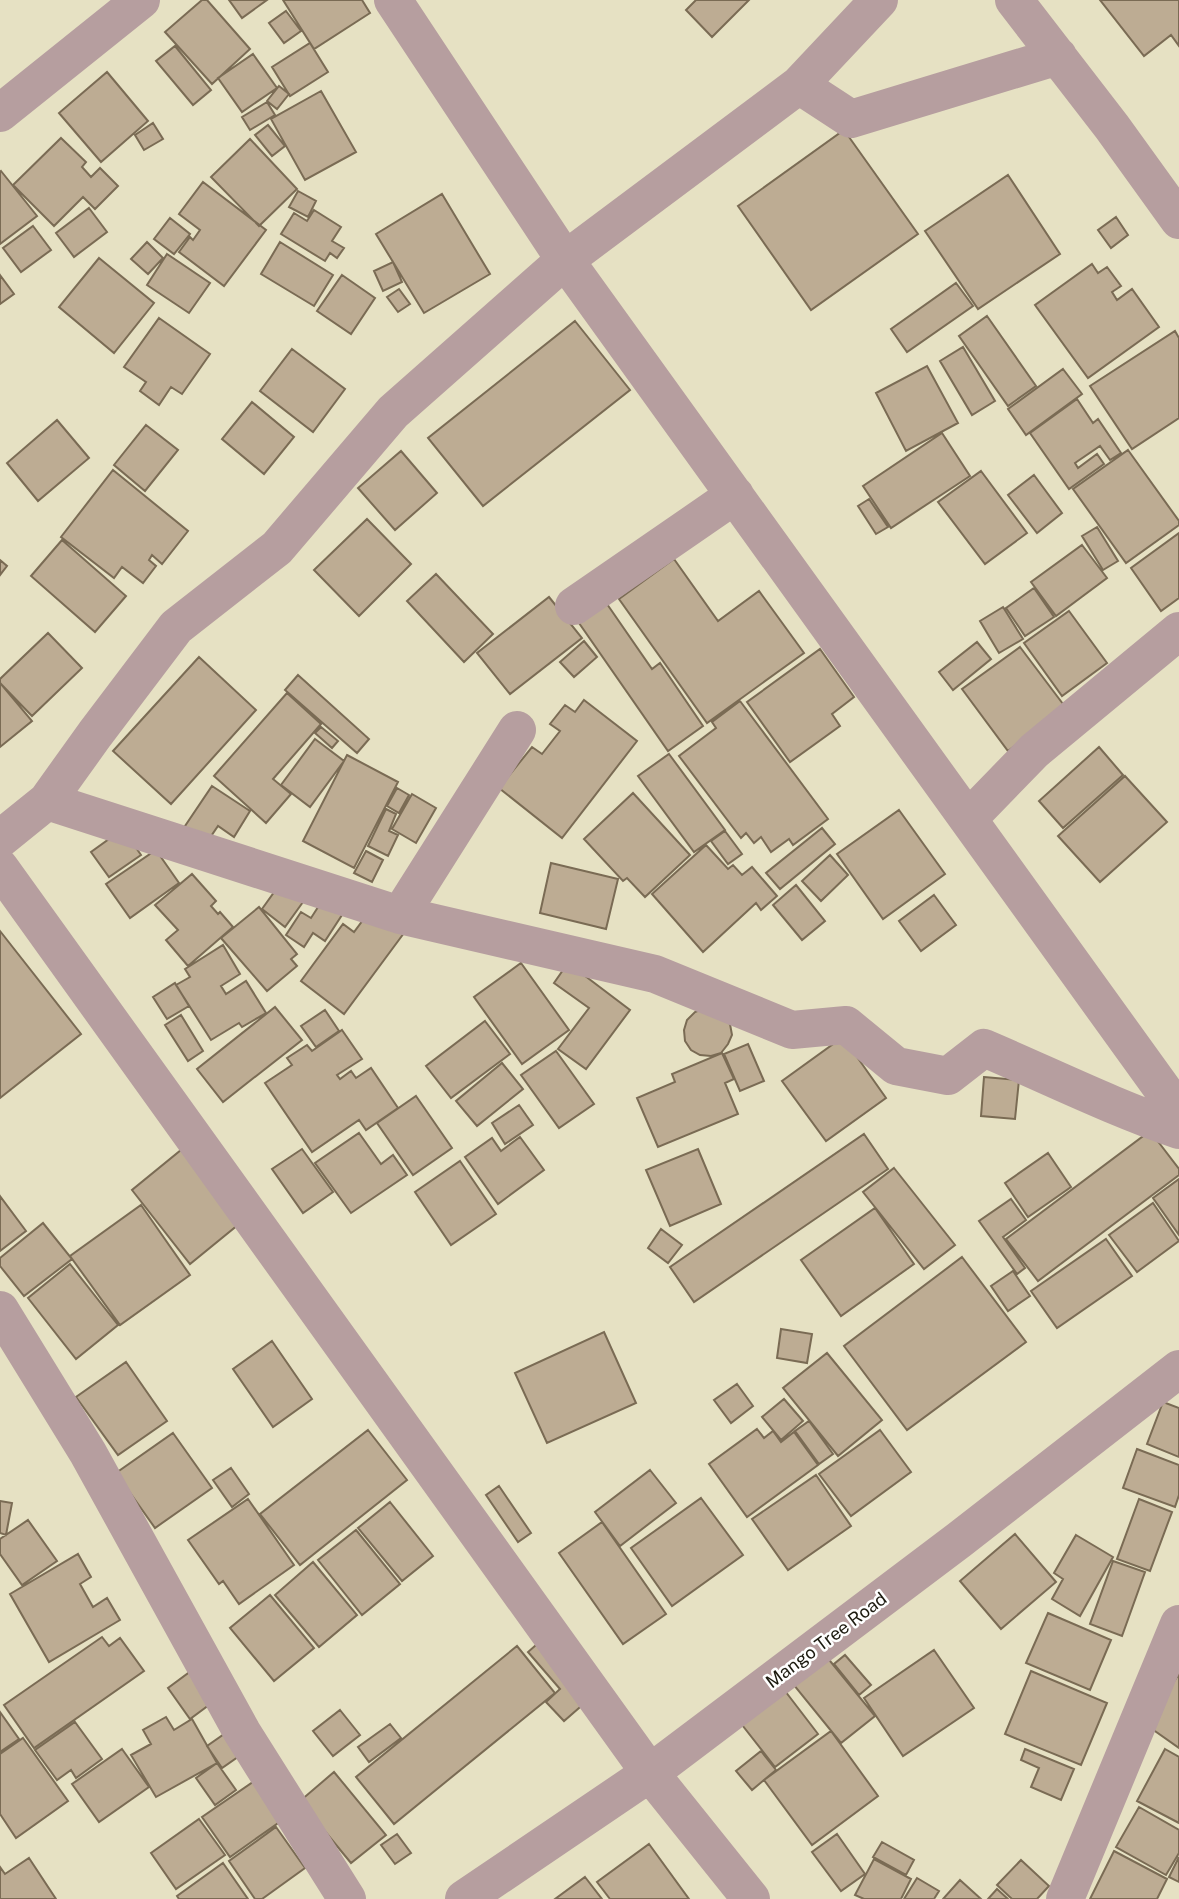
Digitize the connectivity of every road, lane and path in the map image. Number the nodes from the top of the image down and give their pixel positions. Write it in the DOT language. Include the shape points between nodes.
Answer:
graph roads {
  1 [pos="141,0"];
  2 [pos="393,0"];
  3 [pos="879,0"];
  4 [pos="1014,0"];
  5 [pos="1058,56"];
  6 [pos="799,85"];
  7 [pos="0,113"];
  8 [pos="1179,220"];
  9 [pos="565,260"];
  10 [pos="734,495"];
  11 [pos="573,606"];
  12 [pos="1179,631"];
  13 [pos="517,730"];
  14 [pos="47,802"];
  15 [pos="968,819"];
  16 [pos="0,839"];
  17 [pos="0,868"];
  18 [pos="400,915"];
  19 [pos="1179,1112"];
  20 [pos="1179,1130"];
  21 [pos="0,1310"];
  22 [pos="1179,1369"];
  23 [pos="1179,1624"];
  24 [pos="650,1773"];
  25 [pos="347,1899"];
  26 [pos="464,1899"];
  27 [pos="751,1899"];
  28 [pos="1065,1899"];
  1 -- 7 [label="street"];
  2 -- 9 [label="street"];
  3 -- 6 [label="street"];
  4 -- 5 [label="street"];
  5 -- 6 [label="street" via="851,119"];
  5 -- 8 [label="street"];
  6 -- 9 [label="street"];
  9 -- 10 [label="street"];
  9 -- 14 [label="street" via="393,412 277,548 176,628"];
  10 -- 11 [label="street"];
  10 -- 15 [label="street"];
  12 -- 15 [label="street" via="1034,751"];
  13 -- 18 [label="street"];
  14 -- 16 [label="street"];
  14 -- 18 [label="street"];
  15 -- 19 [label="street"];
  17 -- 24 [label="street"];
  18 -- 20 [label="street" via="655,974 792,1030 846,1025 896,1066 948,1076 984,1048 1126,1112"];
  21 -- 25 [label="street" via="88,1453 242,1732"];
  22 -- 24 [label="street, Mango Tree Road"];
  23 -- 28 [label="street"];
  24 -- 26 [label="street, Mango Tree Road"];
  24 -- 27 [label="street"];
}
